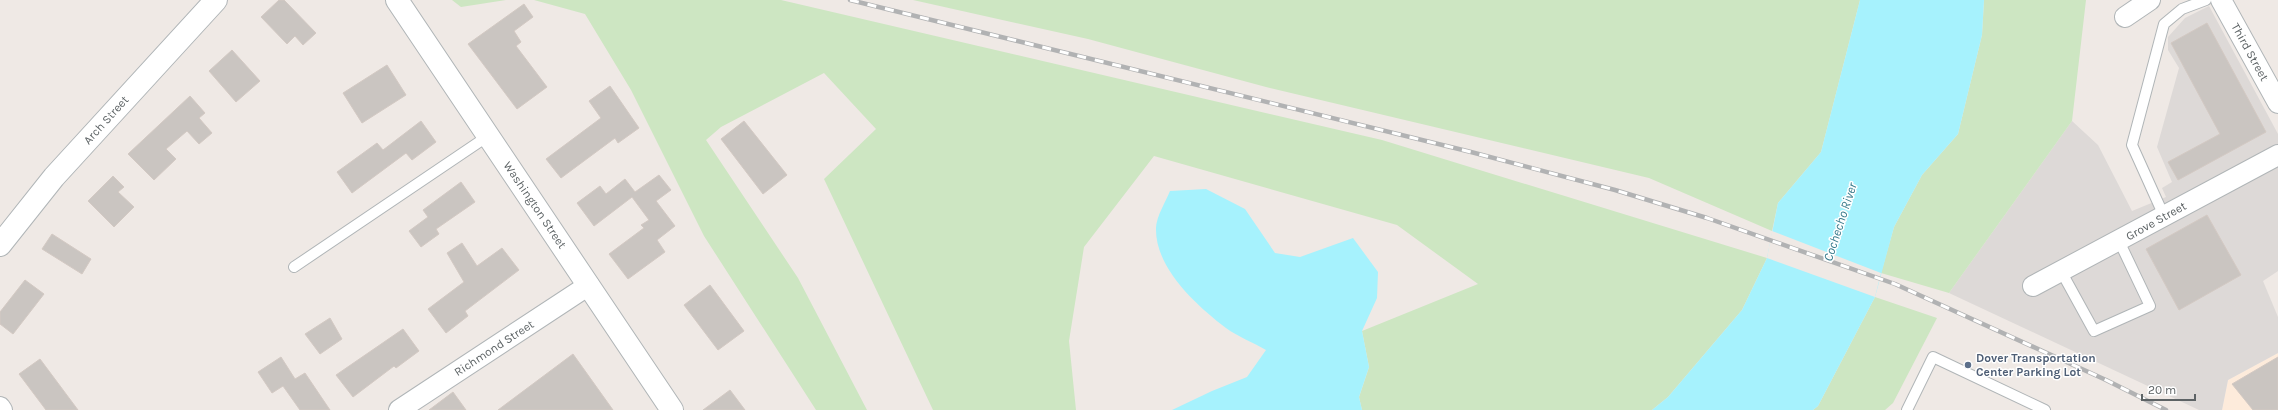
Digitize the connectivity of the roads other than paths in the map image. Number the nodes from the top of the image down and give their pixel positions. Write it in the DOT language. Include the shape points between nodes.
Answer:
graph roads {
  1 [pos="397,0"];
  2 [pos="2150,0"];
  3 [pos="2206,0"];
  4 [pos="2221,0"];
  5 [pos="211,2"];
  6 [pos="2125,18"];
  7 [pos="2278,103"];
  8 [pos="488,136"];
  9 [pos="2278,155"];
  10 [pos="2164,216"];
  11 [pos="2119,241"];
  12 [pos="0,245"];
  13 [pos="294,267"];
  14 [pos="2061,271"];
  15 [pos="589,285"];
  16 [pos="2033,286"];
  17 [pos="0,407"];
  18 [pos="2,410"];
  19 [pos="399,410"];
  20 [pos="672,410"];
  21 [pos="1907,410"];
  22 [pos="2045,410"];
  1 -- 8 [label="street, Washington Street"];
  2 -- 6 [label="street"];
  3 -- 10 [label="lane" via="2182,9 2164,24 2132,145"];
  4 -- 7 [label="street, Third Street"];
  5 -- 12 [label="street, Arch Street" via="54,177"];
  8 -- 13 [label="lane"];
  8 -- 15 [label="street, Washington Street"];
  9 -- 10 [label="street, Grove Street"];
  10 -- 11 [label="street, Grove Street"];
  11 -- 14 [label="street, Grove Street"];
  11 -- 14 [label="lane" via="2150,306 2094,331"];
  14 -- 16 [label="street, Grove Street"];
  15 -- 19 [label="street, Richmond Street"];
  15 -- 20 [label="street, Washington Street"];
  17 -- 18 [label="street"];
  21 -- 22 [label="lane" via="1932,357"];
}
